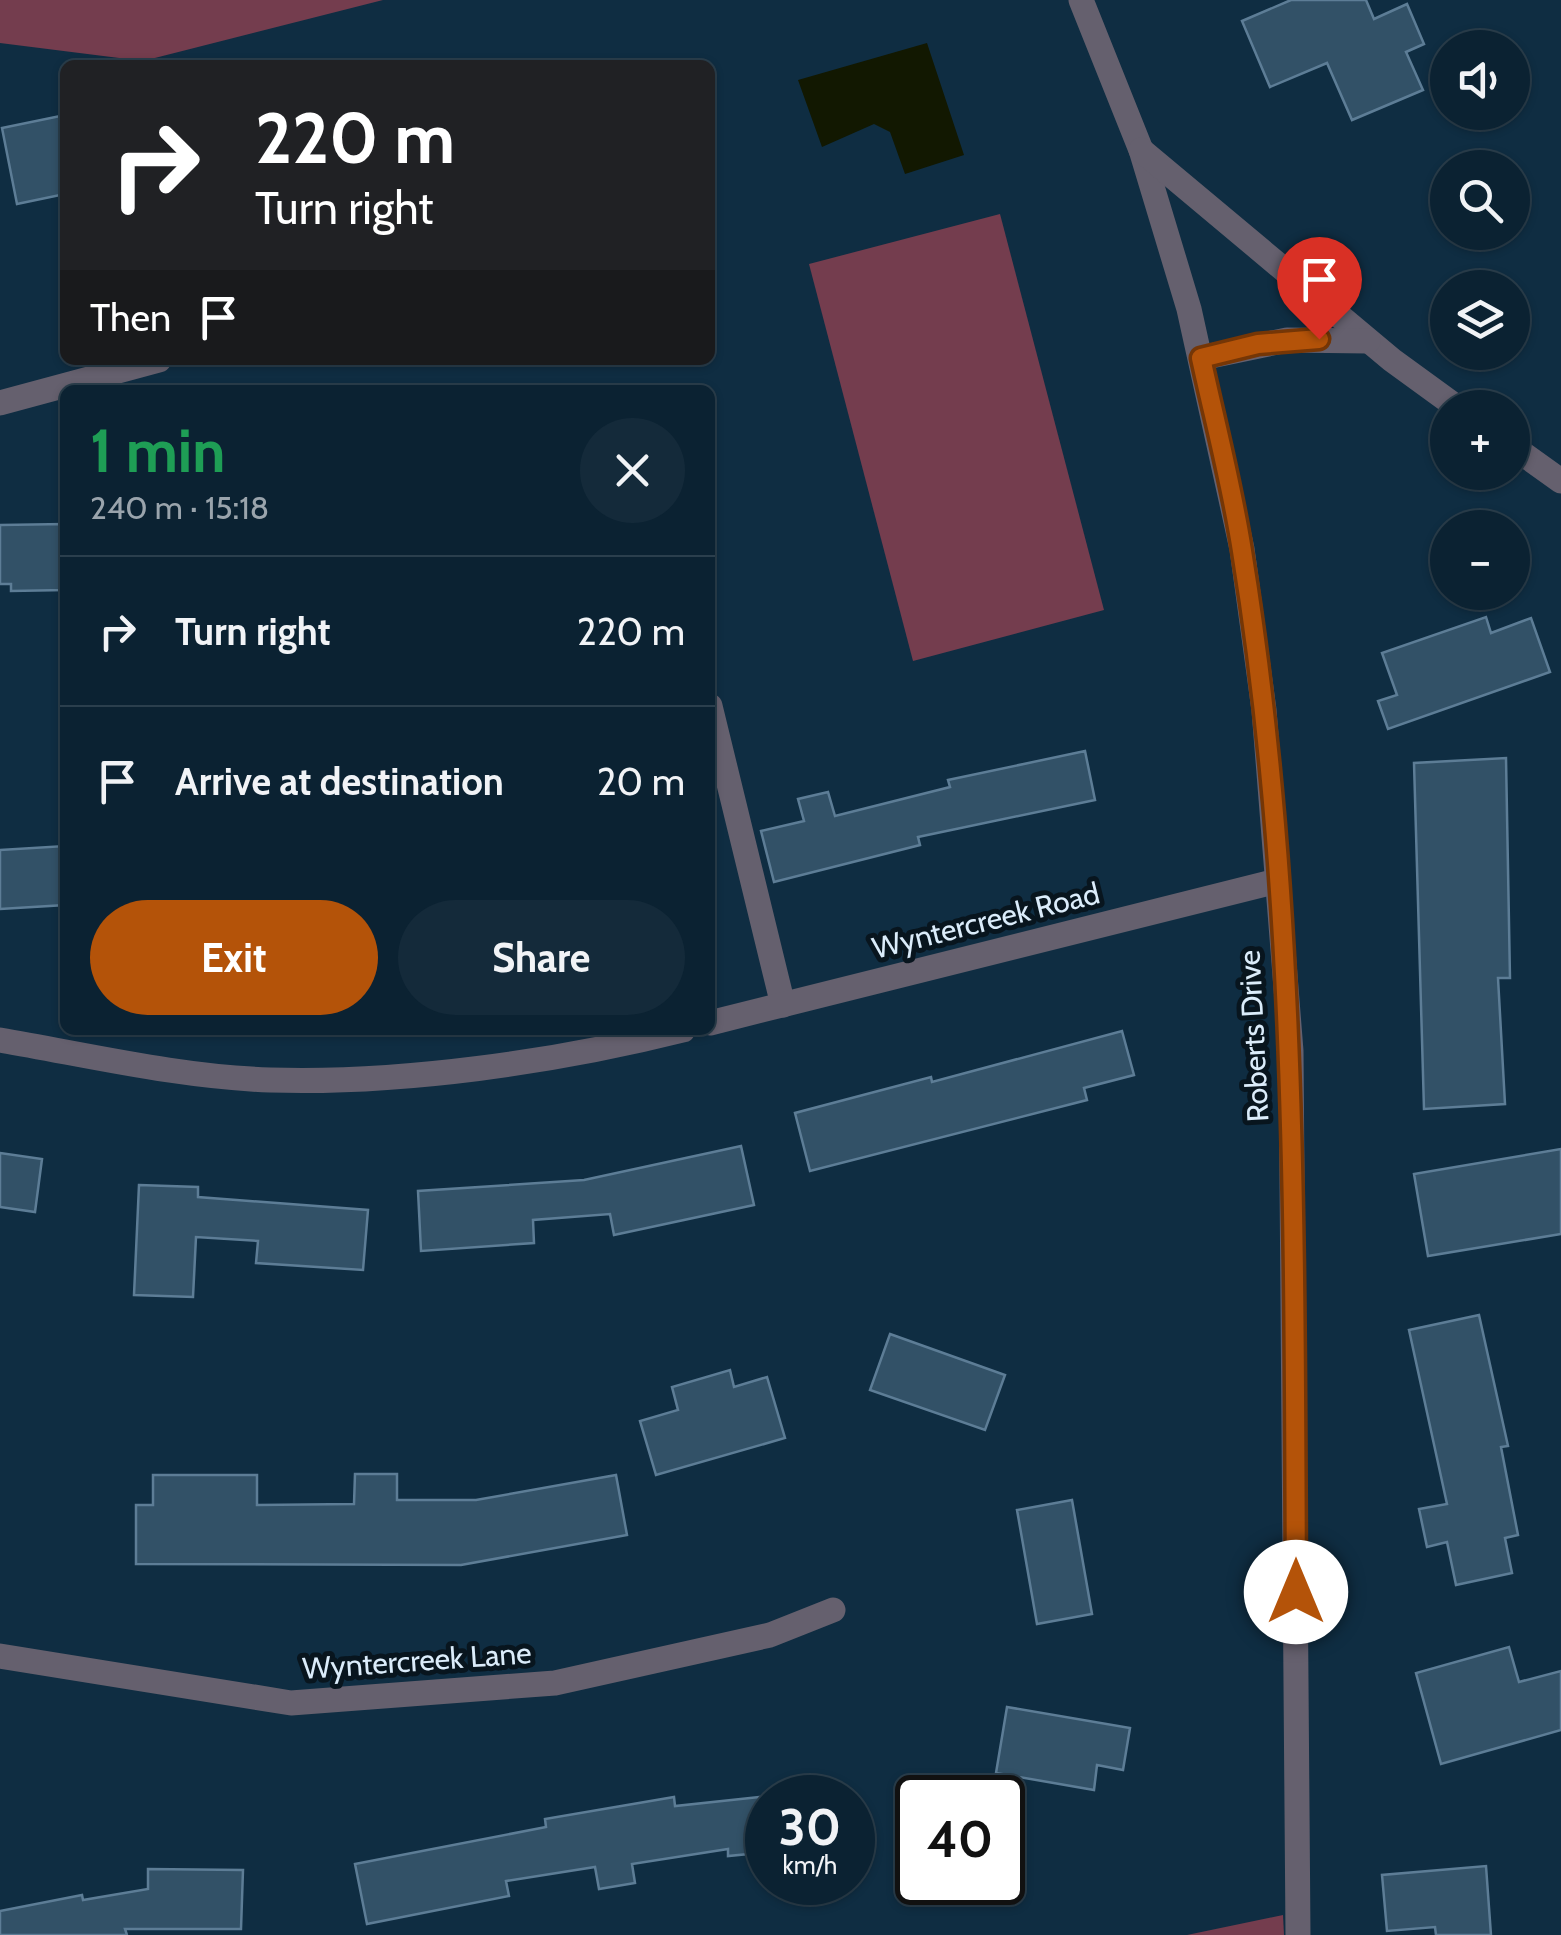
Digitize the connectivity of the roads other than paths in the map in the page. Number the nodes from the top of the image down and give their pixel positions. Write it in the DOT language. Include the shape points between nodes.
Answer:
graph roads {
  1 [pos="1082,0"];
  2 [pos="1141,150"];
  3 [pos="1368,341"];
  4 [pos="1201,358"];
  5 [pos="141,365"];
  6 [pos="67,385"];
  7 [pos="60,387"];
  8 [pos="1434,390"];
  9 [pos="0,403"];
  10 [pos="1530,459"];
  11 [pos="1561,481"];
  12 [pos="715,726"];
  13 [pos="1277,881"];
  14 [pos="783,1005"];
  15 [pos="715,1022"];
  16 [pos="664,1035"];
  17 [pos="0,1040"];
  18 [pos="833,1610"];
  19 [pos="0,1656"];
  20 [pos="1298,1935"];
  1 -- 2 [label="street, Roberts Drive"];
  2 -- 3 [label="street"];
  2 -- 4 [label="street, Roberts Drive"];
  3 -- 4 [label="street" via="1287,340"];
  3 -- 8 [label="street"];
  4 -- 13 [label="street, Roberts Drive" via="1242,548"];
  5 -- 6 [label="street"];
  7 -- 9 [label="street"];
  10 -- 11 [label="street"];
  12 -- 14 [label="street"];
  13 -- 14 [label="street, Wyntercreek Road"];
  13 -- 20 [label="street, Roberts Drive" via="1290,1051"];
  14 -- 15 [label="street, Wyntercreek Road"];
  16 -- 17 [label="street" via="398,1078 268,1080"];
  18 -- 19 [label="street, Wyntercreek Lane" via="770,1635 554,1683 291,1703"];
}
